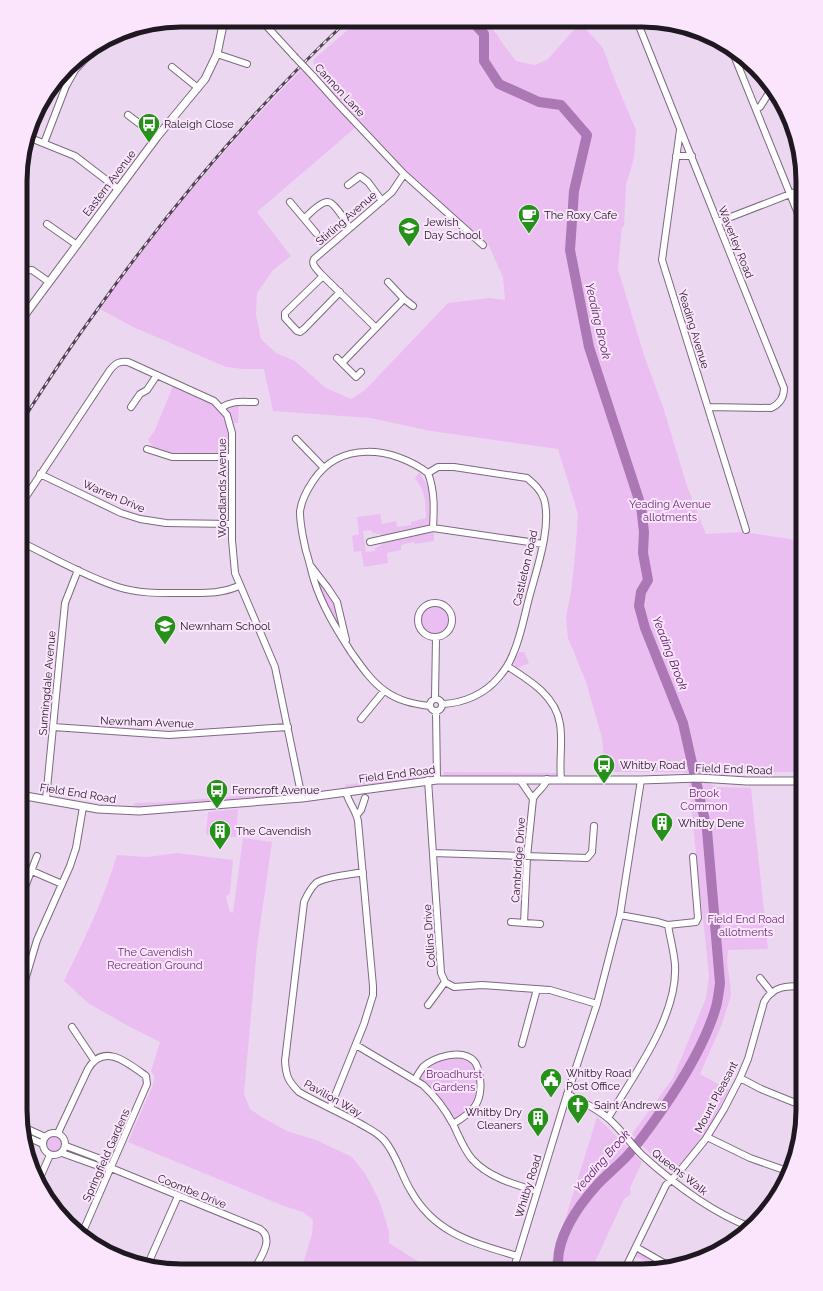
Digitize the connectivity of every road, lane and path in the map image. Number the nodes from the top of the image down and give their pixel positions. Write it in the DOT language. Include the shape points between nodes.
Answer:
graph roads {
  1 [pos="223,27"];
  2 [pos="267,27"];
  3 [pos="639,27"];
  4 [pos="217,54"];
  5 [pos="735,59"];
  6 [pos="81,64"];
  7 [pos="247,64"];
  8 [pos="172,67"];
  9 [pos="198,88"];
  10 [pos="769,93"];
  11 [pos="756,108"];
  12 [pos="128,115"];
  13 [pos="680,130"];
  14 [pos="157,137"];
  15 [pos="33,139"];
  16 [pos="44,143"];
  17 [pos="676,156"];
  18 [pos="692,156"];
  19 [pos="404,174"];
  20 [pos="348,185"];
  21 [pos="118,189"];
  22 [pos="796,192"];
  23 [pos="790,194"];
  24 [pos="382,201"];
  25 [pos="290,202"];
  26 [pos="796,209"];
  27 [pos="304,218"];
  28 [pos="718,222"];
  29 [pos="47,224"];
  30 [pos="350,228"];
  31 [pos="316,234"];
  32 [pos="77,245"];
  33 [pos="483,245"];
  34 [pos="27,270"];
  35 [pos="323,276"];
  36 [pos="50,282"];
  37 [pos="388,282"];
  38 [pos="340,292"];
  39 [pos="404,299"];
  40 [pos="413,306"];
  41 [pos="27,312"];
  42 [pos="376,328"];
  43 [pos="361,372"];
  44 [pos="157,375"];
  45 [pos="255,402"];
  46 [pos="131,407"];
  47 [pos="708,407"];
  48 [pos="221,408"];
  49 [pos="296,439"];
  50 [pos="147,449"];
  51 [pos="231,457"];
  52 [pos="324,468"];
  53 [pos="428,473"];
  54 [pos="40,474"];
  55 [pos="27,495"];
  56 [pos="231,524"];
  57 [pos="433,528"];
  58 [pos="746,530"];
  59 [pos="370,542"];
  60 [pos="543,544"];
  61 [pos="27,545"];
  62 [pos="310,564"];
  63 [pos="78,570"];
  64 [pos="239,586"];
  65 [pos="436,638"];
  66 [pos="351,651"];
  67 [pos="507,666"];
  68 [pos="384,691"];
  69 [pos="435,698"];
  70 [pos="443,704"];
  71 [pos="430,706"];
  72 [pos="436,711"];
  73 [pos="361,719"];
  74 [pos="54,727"];
  75 [pos="288,727"];
  76 [pos="547,779"];
  77 [pos="428,780"];
  78 [pos="437,780"];
  79 [pos="520,780"];
  80 [pos="561,780"];
  81 [pos="640,780"];
  82 [pos="796,781"];
  83 [pos="346,792"];
  84 [pos="27,796"];
  85 [pos="302,798"];
  86 [pos="365,798"];
  87 [pos="46,799"];
  88 [pos="533,799"];
  89 [pos="83,807"];
  90 [pos="357,815"];
  91 [pos="594,826"];
  92 [pos="433,853"];
  93 [pos="37,856"];
  94 [pos="693,856"];
  95 [pos="527,857"];
  96 [pos="32,871"];
  97 [pos="363,872"];
  98 [pos="27,882"];
  99 [pos="62,884"];
  100 [pos="620,915"];
  101 [pos="511,922"];
  102 [pos="524,923"];
  103 [pos="540,924"];
  104 [pos="668,925"];
  105 [pos="28,968"];
  106 [pos="27,972"];
  107 [pos="760,978"];
  108 [pos="445,982"];
  109 [pos="796,986"];
  110 [pos="537,989"];
  111 [pos="772,993"];
  112 [pos="597,1004"];
  113 [pos="428,1005"];
  114 [pos="72,1027"];
  115 [pos="522,1044"];
  116 [pos="356,1045"];
  117 [pos="94,1060"];
  118 [pos="740,1078"];
  119 [pos="415,1080"];
  120 [pos="567,1094"];
  121 [pos="796,1103"];
  122 [pos="330,1108"];
  123 [pos="608,1118"];
  124 [pos="453,1124"];
  125 [pos="28,1129"];
  126 [pos="58,1133"];
  127 [pos="45,1137"];
  128 [pos="707,1137"];
  129 [pos="30,1138"];
  130 [pos="43,1144"];
  131 [pos="66,1146"];
  132 [pos="62,1153"];
  133 [pos="50,1155"];
  134 [pos="111,1168"];
  135 [pos="784,1170"];
  136 [pos="41,1174"];
  137 [pos="670,1180"];
  138 [pos="537,1191"];
  139 [pos="178,1196"];
  140 [pos="745,1225"];
  141 [pos="84,1230"];
  142 [pos="636,1247"];
  143 [pos="517,1256"];
  144 [pos="149,1261"];
  145 [pos="663,1263"];
  146 [pos="257,1264"];
  147 [pos="515,1264"];
  148 [pos="628,1264"];
  1 -- 4 [label="street, Eastern Avenue"];
  2 -- 19 [label="street, Cannon Lane, bridge"];
  3 -- 13 [label="street, Waverley Road"];
  4 -- 7 [label="street"];
  4 -- 9 [label="street, Eastern Avenue"];
  5 -- 11 [label="street"];
  6 -- 16 [label="street" via="66,86"];
  8 -- 9 [label="street"];
  9 -- 14 [label="street, Eastern Avenue"];
  10 -- 11 [label="street" via="760,107"];
  11 -- 23 [label="street"];
  12 -- 14 [label="street"];
  13 -- 17 [label="street, Yeading Avenue"];
  13 -- 18 [label="street, Waverley Road"];
  14 -- 21 [label="street, Eastern Avenue"];
  15 -- 16 [label="street"];
  16 -- 21 [label="street" via="75,156"];
  17 -- 18 [label="street"];
  17 -- 47 [label="street, Yeading Avenue" via="662,260"];
  18 -- 28 [label="street, Waverley Road"];
  19 -- 24 [label="street, Stirling Avenue" via="392,192"];
  19 -- 33 [label="street, Cannon Lane"];
  20 -- 24 [label="street" via="360,176 368,182"];
  21 -- 32 [label="street, Eastern Avenue"];
  22 -- 23 [label="street"];
  23 -- 26 [label="street"];
  23 -- 28 [label="street"];
  24 -- 30 [label="street, Stirling Avenue"];
  25 -- 27 [label="street"];
  27 -- 30 [label="street" via="328,202 332,203"];
  27 -- 31 [label="street"];
  28 -- 47 [label="street, Waverley Road" via="784,388 784,395 777,406 771,408"];
  29 -- 32 [label="street"];
  30 -- 35 [label="street, Stirling Avenue" via="314,259 314,265"];
  32 -- 36 [label="street, Eastern Avenue"];
  34 -- 36 [label="street" via="32,270"];
  35 -- 38 [label="street, Stirling Avenue"];
  35 -- 38 [label="street" via="285,313 285,318 296,330 300,332 304,329"];
  36 -- 41 [label="street, Eastern Avenue"];
  37 -- 39 [label="street"];
  38 -- 42 [label="street, Stirling Avenue"];
  39 -- 40 [label="street"];
  39 -- 42 [label="street"];
  42 -- 43 [label="street" via="340,360 356,377"];
  44 -- 46 [label="street"];
  44 -- 48 [label="street, Woodlands Avenue" via="214,401"];
  44 -- 54 [label="street, Woodlands Avenue" via="128,362 116,363"];
  45 -- 48 [label="street" via="228,403"];
  47 -- 58 [label="street, Yeading Avenue"];
  48 -- 51 [label="street, Woodlands Avenue" via="232,433"];
  49 -- 52 [label="street"];
  50 -- 51 [label="street" via="172,457"];
  51 -- 56 [label="street, Woodlands Avenue"];
  52 -- 53 [label="street" via="355,452 368,451 381,452 406,460"];
  52 -- 62 [label="street" via="308,489 300,511 303,538"];
  53 -- 57 [label="street" via="434,498"];
  53 -- 60 [label="street, Castleton Road" via="438,467 454,467 527,478 544,500 546,512"];
  54 -- 55 [label="street, Woodlands Avenue"];
  54 -- 56 [label="street, Warren Drive" via="121,513 151,522"];
  56 -- 64 [label="street, Woodlands Avenue" via="232,559"];
  57 -- 59 [label="street"];
  57 -- 60 [label="street"];
  60 -- 67 [label="street, Castleton Road" via="518,642"];
  61 -- 63 [label="street"];
  62 -- 66 [label="street" via="319,594"];
  62 -- 66 [label="street" via="338,602"];
  63 -- 64 [label="street" via="119,587 144,592 216,593"];
  63 -- 74 [label="street, Sunningdale Avenue" via="65,603"];
  64 -- 75 [label="street, Woodlands Avenue" via="275,667"];
  65 -- 65 [label="street" via="424,634 418,620 422,610 434,603 449,609 453,620 450,630"];
  65 -- 69 [label="street"];
  66 -- 68 [label="street" via="371,679"];
  67 -- 70 [label="street, Castleton Road" via="490,686 478,694 464,701"];
  67 -- 80 [label="street" via="544,692 557,713 560,724"];
  68 -- 71 [label="street" via="404,702"];
  68 -- 73 [label="street"];
  69 -- 70 [label="street"];
  69 -- 71 [label="street"];
  70 -- 72 [label="street" via="441,709"];
  71 -- 72 [label="street"];
  72 -- 78 [label="street"];
  74 -- 75 [label="street, Newnham Avenue" via="169,735"];
  74 -- 87 [label="street, Sunningdale Avenue"];
  75 -- 85 [label="street, Woodlands Avenue"];
  76 -- 79 [label="street, Field End Road"];
  76 -- 80 [label="street, Field End Road"];
  76 -- 88 [label="street" via="546,784"];
  77 -- 78 [label="street, Field End Road"];
  77 -- 83 [label="street, Field End Road"];
  77 -- 92 [label="street, Collins Drive"];
  78 -- 79 [label="street, Field End Road"];
  79 -- 88 [label="street"];
  80 -- 81 [label="street, Field End Road"];
  81 -- 82 [label="street, Field End Road"];
  81 -- 100 [label="street, Whitby Road"];
  83 -- 85 [label="street, Field End Road"];
  83 -- 90 [label="street"];
  84 -- 87 [label="street, Field End Road"];
  85 -- 89 [label="street, Field End Road" via="139,811"];
  86 -- 90 [label="street"];
  87 -- 89 [label="street, Field End Road"];
  88 -- 95 [label="street, Cambridge Drive"];
  89 -- 99 [label="street" via="76,848"];
  90 -- 97 [label="street"];
  91 -- 95 [label="street" via="592,852 587,858"];
  92 -- 95 [label="street"];
  92 -- 108 [label="street, Collins Drive" via="441,973"];
  93 -- 96 [label="street"];
  94 -- 104 [label="street" via="698,918 696,922"];
  95 -- 102 [label="street, Cambridge Drive"];
  96 -- 98 [label="street"];
  96 -- 99 [label="street"];
  97 -- 116 [label="street" via="373,991"];
  97 -- 122 [label="street, Pavilion Way" via="317,882 308,892 304,902 285,1061 286,1073 290,1083 299,1092"];
  99 -- 105 [label="street" via="45,920"];
  100 -- 104 [label="street"];
  100 -- 112 [label="street, Whitby Road"];
  101 -- 102 [label="street"];
  102 -- 103 [label="street"];
  104 -- 123 [label="street" via="675,965 669,1007 651,1048"];
  105 -- 106 [label="street"];
  107 -- 111 [label="street"];
  108 -- 110 [label="street" via="454,987 482,985"];
  108 -- 113 [label="street"];
  109 -- 111 [label="street" via="781,987"];
  110 -- 112 [label="street" via="550,990"];
  110 -- 115 [label="street"];
  111 -- 118 [label="street, Mount Pleasant" via="764,1002"];
  112 -- 120 [label="street, Whitby Road"];
  114 -- 117 [label="street"];
  116 -- 119 [label="street"];
  116 -- 122 [label="street"];
  117 -- 126 [label="street"];
  117 -- 134 [label="street, Springfield Gardens" via="109,1056 118,1057 146,1076 148,1081"];
  118 -- 121 [label="street"];
  118 -- 128 [label="street, Mount Pleasant"];
  119 -- 124 [label="street" via="436,1098"];
  119 -- 124 [label="street" via="423,1068 441,1058 460,1055 468,1056 474,1061 480,1078 479,1101 472,1111"];
  120 -- 123 [label="street, Queens Walk"];
  120 -- 138 [label="street, Whitby Road"];
  122 -- 143 [label="street, Pavilion Way" via="372,1130 383,1140 393,1153 420,1205 445,1230"];
  123 -- 137 [label="street, Queens Walk" via="637,1150"];
  124 -- 138 [label="street" via="466,1150 480,1167 502,1180"];
  125 -- 127 [label="street"];
  126 -- 127 [label="street" via="51,1133"];
  126 -- 131 [label="street" via="64,1138"];
  127 -- 130 [label="street"];
  128 -- 135 [label="street" via="750,1158"];
  128 -- 137 [label="street, Mount Pleasant"];
  129 -- 130 [label="street"];
  130 -- 133 [label="street" via="45,1151"];
  131 -- 132 [label="street"];
  131 -- 134 [label="street, Coombe Drive" via="98,1158"];
  132 -- 133 [label="street, Coombe Drive" via="57,1156"];
  132 -- 134 [label="street, Coombe Drive"];
  133 -- 136 [label="street"];
  134 -- 139 [label="street, Coombe Drive"];
  134 -- 141 [label="street, Springfield Gardens"];
  137 -- 140 [label="street, Queens Walk" via="706,1205"];
  137 -- 142 [label="street, Mount Pleasant"];
  138 -- 143 [label="street, Whitby Road"];
  139 -- 144 [label="street"];
  139 -- 146 [label="street, Coombe Drive" via="260,1229 266,1234 266,1244"];
  142 -- 145 [label="street"];
  142 -- 148 [label="street, Mount Pleasant"];
  143 -- 147 [label="street, Whitby Road"];
}
